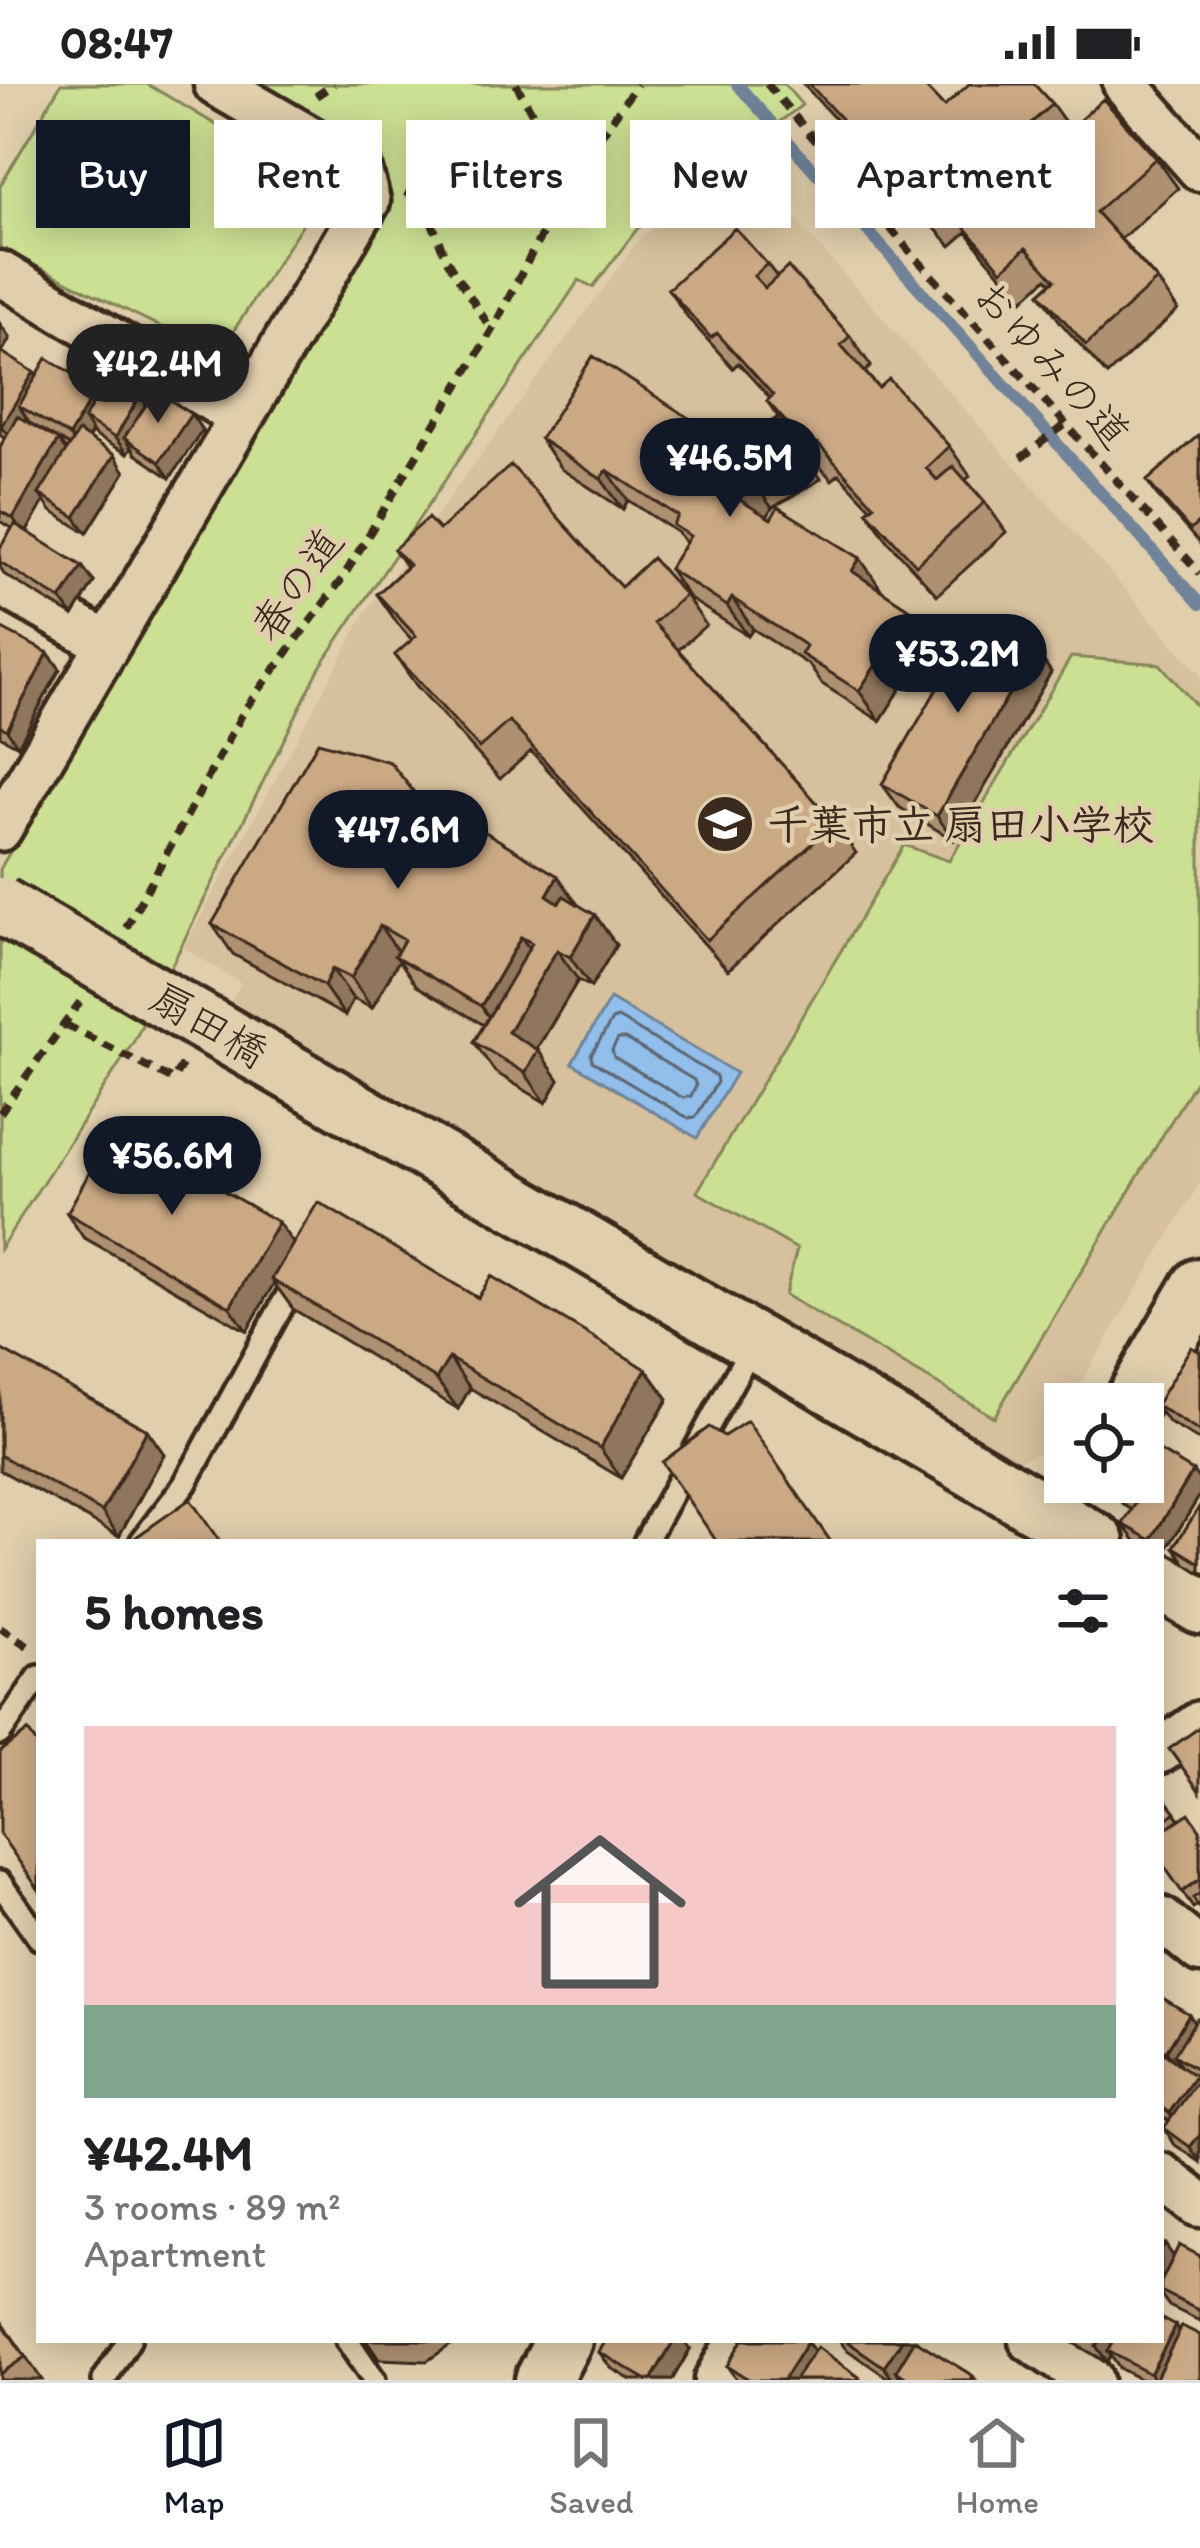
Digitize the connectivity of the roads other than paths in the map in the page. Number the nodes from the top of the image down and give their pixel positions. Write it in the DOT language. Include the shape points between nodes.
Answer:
graph roads {
  1 [pos="216,84"];
  2 [pos="1125,84"];
  3 [pos="1200,170"];
  4 [pos="0,273"];
  5 [pos="242,417"];
  6 [pos="0,584"];
  7 [pos="108,644"];
  8 [pos="0,829"];
  9 [pos="0,905"];
  10 [pos="312,1250"];
  11 [pos="1200,1286"];
  12 [pos="754,1341"];
  13 [pos="1143,1383"];
  14 [pos="1073,1521"];
  15 [pos="142,1539"];
  16 [pos="647,1539"];
  17 [pos="1164,1584"];
  18 [pos="1200,1606"];
  19 [pos="36,1681"];
  20 [pos="1200,1723"];
  21 [pos="0,1732"];
  22 [pos="1164,1748"];
  23 [pos="0,1883"];
  24 [pos="1164,1922"];
  25 [pos="36,1934"];
  26 [pos="1200,1952"];
  27 [pos="1164,2177"];
  28 [pos="1200,2205"];
  29 [pos="127,2343"];
  30 [pos="349,2343"];
  31 [pos="562,2343"];
  32 [pos="737,2343"];
  33 [pos="1036,2343"];
  34 [pos="104,2380"];
  35 [pos="374,2380"];
  36 [pos="543,2380"];
  37 [pos="716,2380"];
  38 [pos="1091,2380"];
  1 -- 5 [label="street" via="359,167 368,201"];
  2 -- 3 [label="street"];
  4 -- 5 [label="street"];
  5 -- 7 [label="street"];
  6 -- 7 [label="street"];
  7 -- 8 [label="street"];
  9 -- 12 [label="street, 扇田橋, bridge"];
  10 -- 15 [label="lane" via="185,1484"];
  11 -- 13 [label="street"];
  12 -- 14 [label="street, 扇田橋"];
  12 -- 16 [label="lane"];
  17 -- 18 [label="street"];
  19 -- 21 [label="lane"];
  20 -- 22 [label="street"];
  23 -- 25 [label="lane"];
  24 -- 26 [label="street"];
  27 -- 28 [label="street"];
  29 -- 34 [label="lane"];
  30 -- 35 [label="lane"];
  31 -- 36 [label="street"];
  32 -- 37 [label="street"];
  33 -- 38 [label="street"];
}
